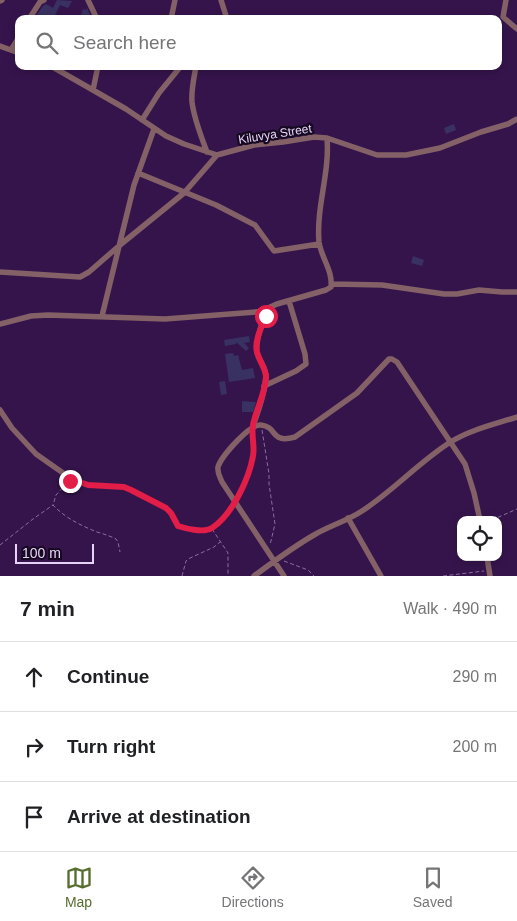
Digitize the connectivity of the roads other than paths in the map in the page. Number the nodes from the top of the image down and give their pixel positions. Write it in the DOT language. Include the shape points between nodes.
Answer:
graph roads {
  1 [pos="88,0"];
  2 [pos="175,0"];
  3 [pos="221,0"];
  4 [pos="506,0"];
  5 [pos="40,1"];
  6 [pos="31,15"];
  7 [pos="95,15"];
  8 [pos="172,15"];
  9 [pos="226,15"];
  10 [pos="517,29"];
  11 [pos="15,44"];
  12 [pos="0,46"];
  13 [pos="11,50"];
  14 [pos="15,52"];
  15 [pos="58,70"];
  16 [pos="97,70"];
  17 [pos="174,70"];
  18 [pos="195,70"];
  19 [pos="93,90"];
  20 [pos="517,119"];
  21 [pos="142,120"];
  22 [pos="154,129"];
  23 [pos="327,138"];
  24 [pos="207,152"];
  25 [pos="217,155"];
  26 [pos="138,173"];
  27 [pos="184,193"];
  28 [pos="319,244"];
  29 [pos="120,245"];
  30 [pos="0,272"];
  31 [pos="332,284"];
  32 [pos="517,292"];
  33 [pos="289,300"];
  34 [pos="268,311"];
  35 [pos="102,316"];
  36 [pos="0,324"];
  37 [pos="264,386"];
  38 [pos="0,410"];
  39 [pos="517,417"];
  40 [pos="253,426"];
  41 [pos="451,442"];
  42 [pos="73,480"];
  43 [pos="479,516"];
  44 [pos="348,518"];
  45 [pos="276,559"];
  46 [pos="254,576"];
  47 [pos="284,576"];
  48 [pos="381,576"];
  1 -- 7 [label="street"];
  2 -- 8 [label="street"];
  3 -- 9 [label="street"];
  4 -- 10 [label="street" via="503,17"];
  5 -- 6 [label="street"];
  11 -- 13 [label="street"];
  12 -- 13 [label="street"];
  13 -- 14 [label="street"];
  15 -- 19 [label="street"];
  16 -- 19 [label="street"];
  17 -- 21 [label="street"];
  18 -- 24 [label="street" via="192,102"];
  19 -- 21 [label="street"];
  20 -- 23 [label="street, Kiluvya Street" via="440,148 406,155 377,155"];
  21 -- 22 [label="street"];
  22 -- 24 [label="street"];
  22 -- 26 [label="street"];
  23 -- 25 [label="street, Kiluvya Street" via="254,145"];
  23 -- 28 [label="street"];
  24 -- 25 [label="street"];
  25 -- 27 [label="street"];
  26 -- 27 [label="street"];
  26 -- 29 [label="street"];
  27 -- 28 [label="street" via="255,225 274,252"];
  27 -- 29 [label="street"];
  28 -- 31 [label="street"];
  29 -- 30 [label="street" via="80,277"];
  29 -- 35 [label="street"];
  31 -- 32 [label="street" via="382,285 457,294 479,290"];
  31 -- 33 [label="street" via="330,289"];
  33 -- 34 [label="street" via="272,306"];
  33 -- 37 [label="street" via="306,364"];
  34 -- 35 [label="street" via="164,319"];
  34 -- 37 [label="street" via="257,346 266,373"];
  35 -- 36 [label="street" via="48,314"];
  37 -- 40 [label="street"];
  38 -- 42 [label="street" via="36,454"];
  39 -- 41 [label="street"];
  40 -- 41 [label="street" via="261,424 279,439 295,437 356,393 392,359"];
  40 -- 45 [label="street" via="225,456 218,472 268,553"];
  41 -- 43 [label="street" via="465,464"];
  41 -- 44 [label="street" via="377,501"];
  44 -- 45 [label="street"];
  44 -- 48 [label="street"];
  45 -- 46 [label="street"];
  45 -- 47 [label="street"];
}
